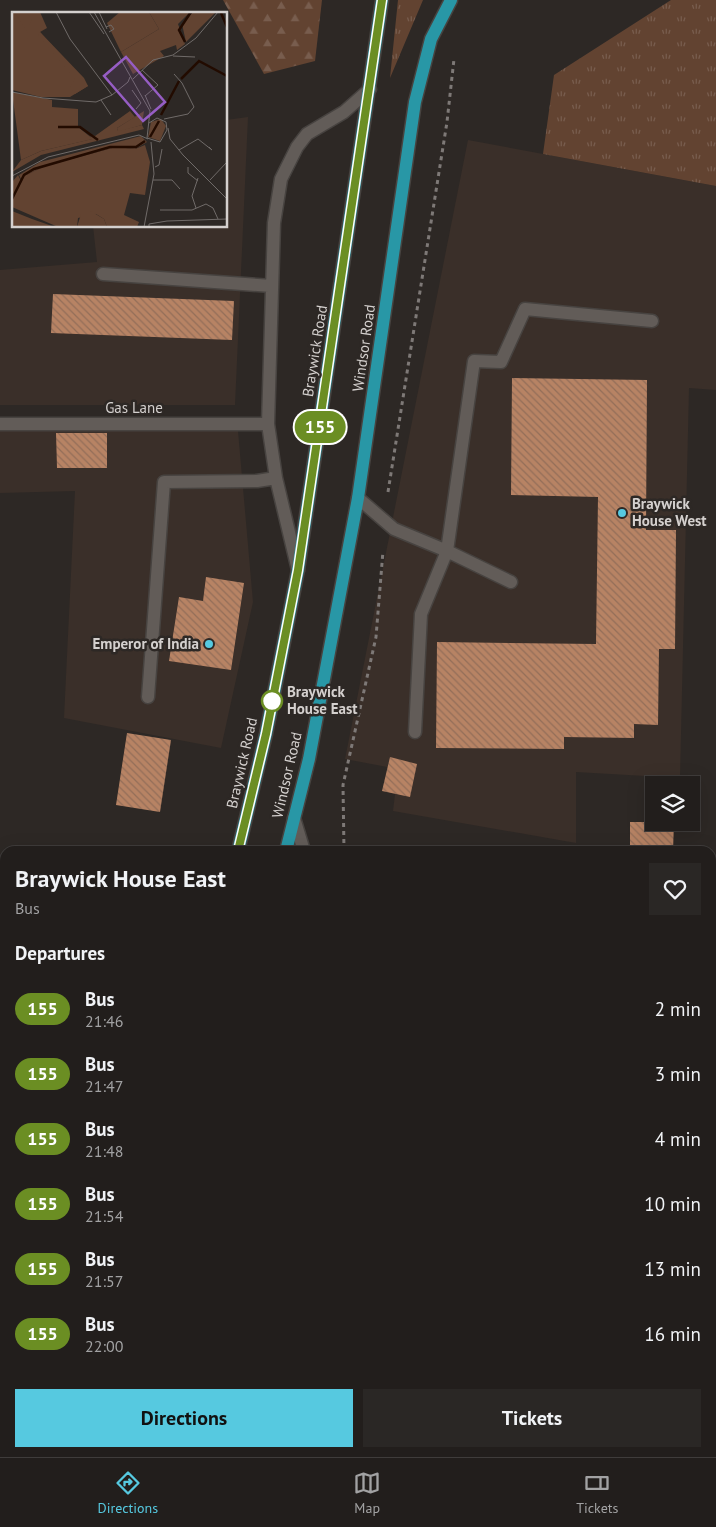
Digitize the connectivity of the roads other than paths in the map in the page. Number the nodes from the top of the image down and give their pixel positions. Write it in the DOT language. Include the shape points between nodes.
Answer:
graph roads {
  1 [pos="382,0"];
  2 [pos="451,0"];
  3 [pos="370,88"];
  4 [pos="102,274"];
  5 [pos="272,286"];
  6 [pos="652,322"];
  7 [pos="0,424"];
  8 [pos="268,424"];
  9 [pos="276,478"];
  10 [pos="358,498"];
  11 [pos="447,551"];
  12 [pos="298,570"];
  13 [pos="511,582"];
  14 [pos="148,697"];
  15 [pos="415,732"];
  16 [pos="294,818"];
  17 [pos="239,846"];
  18 [pos="287,846"];
  19 [pos="302,846"];
  1 -- 3 [label="main road, Braywick Road"];
  2 -- 10 [label="main road, Windsor Road" via="431,39 415,102"];
  3 -- 5 [label="street" via="344,112 307,134 288,162 277,199"];
  3 -- 12 [label="main road, Braywick Road"];
  4 -- 5 [label="street"];
  5 -- 8 [label="street"];
  6 -- 11 [label="street" via="525,309 501,362 474,361"];
  7 -- 8 [label="street, Gas Lane"];
  8 -- 9 [label="street"];
  9 -- 12 [label="street"];
  9 -- 14 [label="street" via="164,482"];
  10 -- 11 [label="street" via="394,529"];
  10 -- 16 [label="main road, Windsor Road" via="309,759"];
  11 -- 13 [label="street"];
  11 -- 15 [label="street" via="421,614"];
  12 -- 17 [label="main road, Braywick Road" via="266,734"];
  16 -- 18 [label="main road, Windsor Road"];
  16 -- 19 [label="street"];
}
